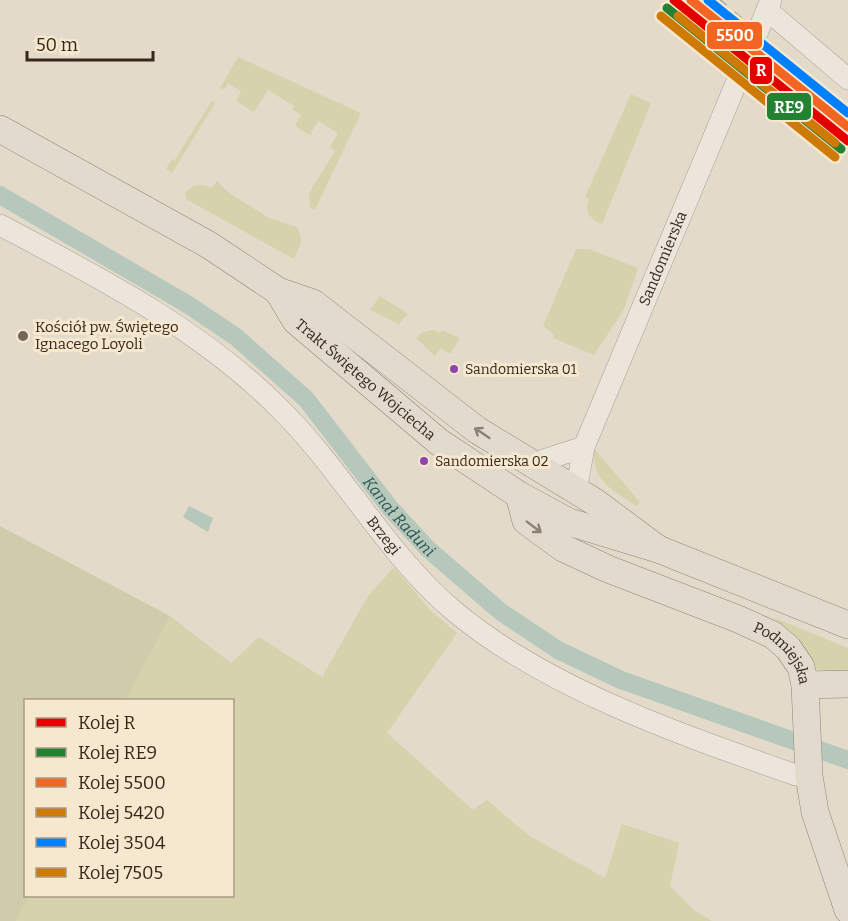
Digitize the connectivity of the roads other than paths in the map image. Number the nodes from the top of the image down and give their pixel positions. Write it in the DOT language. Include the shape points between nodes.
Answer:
graph roads {
  1 [pos="769,5"];
  2 [pos="848,79"];
  3 [pos="3,132"];
  4 [pos="0,225"];
  5 [pos="278,291"];
  6 [pos="584,447"];
  7 [pos="531,464"];
  8 [pos="519,495"];
  9 [pos="586,496"];
  10 [pos="569,522"];
  11 [pos="563,548"];
  12 [pos="658,549"];
  13 [pos="848,625"];
  14 [pos="848,684"];
  15 [pos="805,685"];
  16 [pos="809,769"];
  17 [pos="848,910"];
  1 -- 2 [label="street"];
  1 -- 6 [label="street, Sandomierska"];
  3 -- 5 [label="main road, Trakt Świętego Wojciecha" via="209,245"];
  4 -- 16 [label="street, Brzegi" via="154,310 279,407 437,596 497,643 644,720 796,775"];
  7 -- 5 [label="main road, Trakt Świętego Wojciecha, one-way" via="459,418 313,303"];
  5 -- 8 [label="main road, Trakt Świętego Wojciecha" via="296,321 439,442"];
  6 -- 7 [label="street"];
  6 -- 9 [label="street, Sandomierska"];
  7 -- 9 [label="main road, Trakt Świętego Wojciecha"];
  8 -- 10 [label="main road, Trakt Świętego Wojciecha"];
  8 -- 11 [label="main road, Podmiejska, one-way" via="525,521"];
  9 -- 10 [label="main road, Sandomierska"];
  9 -- 12 [label="main road, Trakt Świętego Wojciecha"];
  10 -- 11 [label="main road"];
  10 -- 12 [label="main road, Trakt Świętego Wojciecha"];
  11 -- 15 [label="main road, Podmiejska" via="773,635 801,667"];
  12 -- 13 [label="main road, Trakt Świętego Wojciecha"];
  14 -- 15 [label="main road"];
  15 -- 16 [label="main road, Podmiejska"];
  16 -- 17 [label="main road, Podmiejska" via="820,829"];
}
